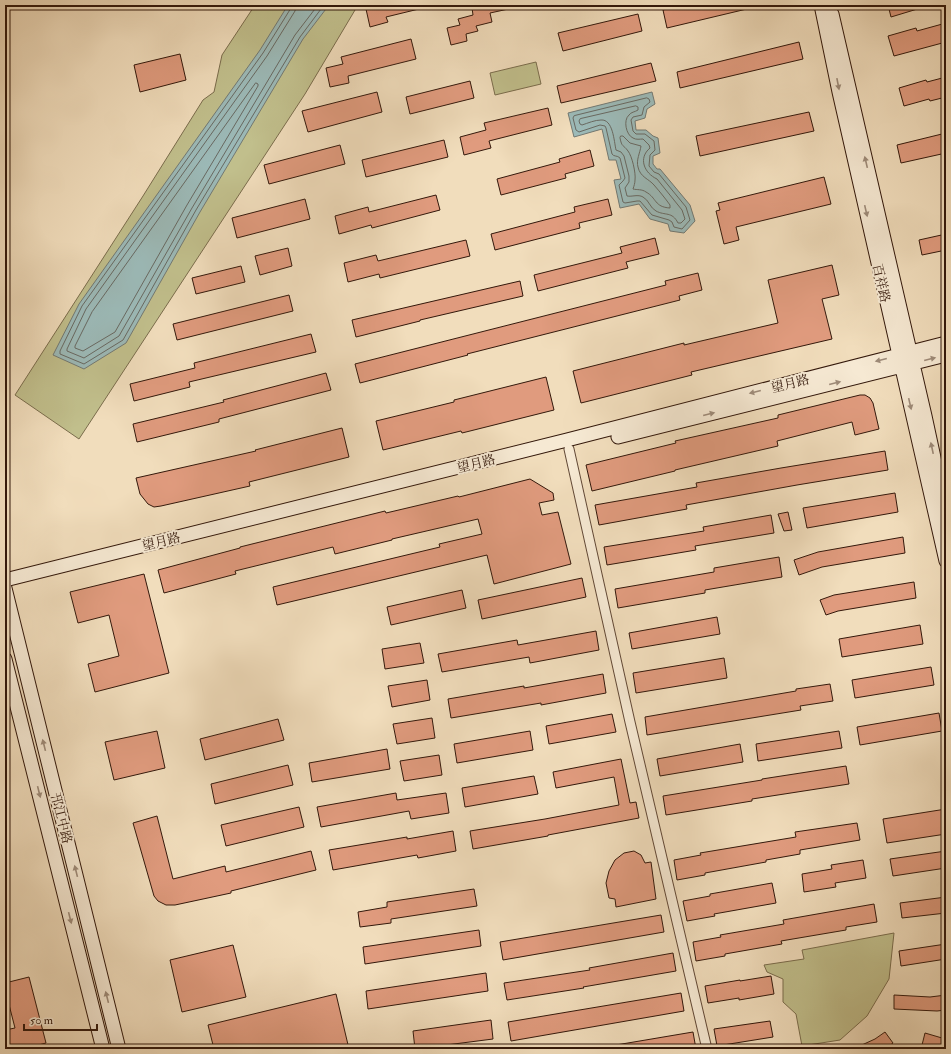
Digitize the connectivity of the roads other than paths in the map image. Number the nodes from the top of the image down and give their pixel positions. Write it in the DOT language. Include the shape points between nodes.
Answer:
graph roads {
  1 [pos="821,5"];
  2 [pos="830,5"];
  3 [pos="946,343"];
  4 [pos="946,355"];
  5 [pos="906,359"];
  6 [pos="569,449"];
  7 [pos="946,513"];
  8 [pos="946,561"];
  9 [pos="5,580"];
  10 [pos="5,588"];
  11 [pos="5,659"];
  12 [pos="102,1049"];
  13 [pos="119,1049"];
  14 [pos="707,1049"];
  1 -- 5 [label="street, 百祥路, one-way" via="841,100"];
  5 -- 2 [label="street, 百祥路, one-way"];
  3 -- 5 [label="street, 望月路"];
  5 -- 4 [label="street, 望月路, one-way"];
  6 -- 5 [label="street, 望月路, one-way"];
  7 -- 5 [label="street, 百祥路, one-way"];
  5 -- 8 [label="street, 百祥路, one-way"];
  5 -- 9 [label="street, 望月路, one-way"];
  6 -- 10 [label="street, 望月路"];
  6 -- 14 [label="street"];
  13 -- 10 [label="street, 邗江中路, one-way"];
  11 -- 12 [label="street, 邗江中路, one-way"];
}
